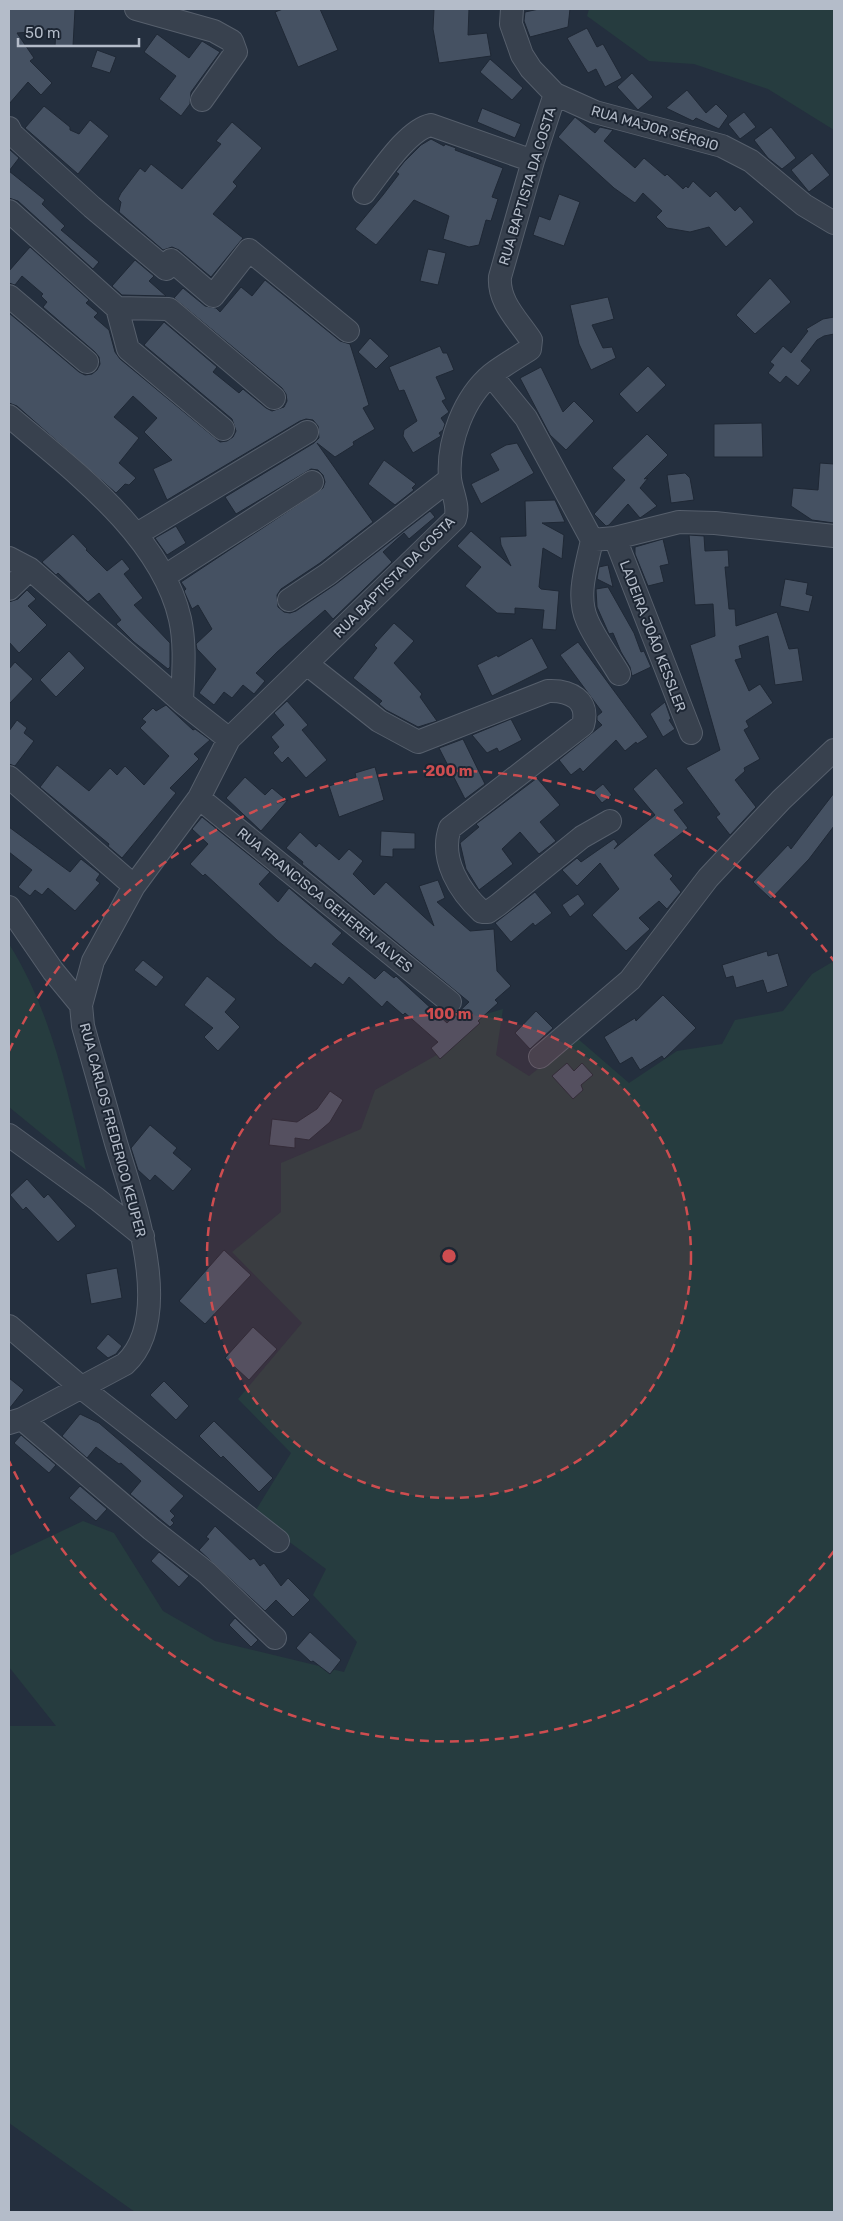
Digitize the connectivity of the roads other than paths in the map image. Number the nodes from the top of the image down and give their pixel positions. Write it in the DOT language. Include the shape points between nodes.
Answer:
graph roads {
  1 [pos="136,9"];
  2 [pos="512,9"];
  3 [pos="555,94"];
  4 [pos="202,100"];
  5 [pos="9,128"];
  6 [pos="533,161"];
  7 [pos="364,193"];
  8 [pos="9,211"];
  9 [pos="834,223"];
  10 [pos="9,296"];
  11 [pos="117,308"];
  12 [pos="348,331"];
  13 [pos="87,362"];
  14 [pos="491,375"];
  15 [pos="274,398"];
  16 [pos="9,416"];
  17 [pos="223,429"];
  18 [pos="307,432"];
  19 [pos="450,478"];
  20 [pos="312,482"];
  21 [pos="137,534"];
  22 [pos="834,536"];
  23 [pos="615,538"];
  24 [pos="592,540"];
  25 [pos="9,558"];
  26 [pos="30,569"];
  27 [pos="165,576"];
  28 [pos="9,589"];
  29 [pos="289,600"];
  30 [pos="307,664"];
  31 [pos="619,674"];
  32 [pos="182,702"];
  33 [pos="691,733"];
  34 [pos="229,739"];
  35 [pos="834,750"];
  36 [pos="9,778"];
  37 [pos="199,798"];
  38 [pos="610,821"];
  39 [pos="134,886"];
  40 [pos="9,907"];
  41 [pos="450,1002"];
  42 [pos="81,1005"];
  43 [pos="540,1057"];
  44 [pos="9,1135"];
  45 [pos="143,1236"];
  46 [pos="9,1326"];
  47 [pos="82,1388"];
  48 [pos="15,1421"];
  49 [pos="278,1541"];
  50 [pos="274,1638"];
  1 -- 4 [label="street" via="214,31 232,41 236,52"];
  2 -- 3 [label="street, RUA MAJOR SÉRGIO" via="511,24 522,55"];
  3 -- 6 [label="street, RUA BAPTISTA DA COSTA"];
  3 -- 9 [label="street, RUA MAJOR SÉRGIO" via="595,112 722,146 751,161 804,205"];
  5 -- 12 [label="street" via="92,207 166,269 171,260 213,296 249,250"];
  6 -- 7 [label="street" via="431,125 421,127 410,137"];
  6 -- 14 [label="street, RUA BAPTISTA DA COSTA" via="499,288 532,346"];
  8 -- 11 [label="street"];
  10 -- 13 [label="street"];
  11 -- 15 [label="street" via="169,309"];
  11 -- 17 [label="street" via="128,349"];
  14 -- 19 [label="street, RUA BAPTISTA DA COSTA" via="474,394 464,412 454,438"];
  14 -- 24 [label="street" via="526,418"];
  16 -- 21 [label="street" via="78,475"];
  18 -- 21 [label="street"];
  19 -- 29 [label="street" via="328,574"];
  19 -- 30 [label="street, RUA BAPTISTA DA COSTA" via="457,513 455,519"];
  20 -- 27 [label="street"];
  21 -- 27 [label="street"];
  22 -- 23 [label="street" via="680,522"];
  23 -- 24 [label="street"];
  23 -- 33 [label="street, LADEIRA JOÃO KESSLER"];
  24 -- 31 [label="street" via="583,588 584,609 587,621"];
  25 -- 26 [label="street"];
  26 -- 28 [label="street"];
  26 -- 32 [label="street"];
  27 -- 32 [label="street" via="180,618 184,650"];
  30 -- 34 [label="street, RUA BAPTISTA DA COSTA"];
  30 -- 38 [label="street" via="379,721 418,742 548,691 562,690 576,696 582,704 586,717 583,725 450,828 446,850 449,863 469,900 482,912 498,905 582,837"];
  32 -- 34 [label="street"];
  34 -- 37 [label="street, RUA CARLOS FREDERICO KEUPER"];
  35 -- 43 [label="street" via="781,800 708,878 630,980"];
  36 -- 39 [label="street"];
  37 -- 39 [label="street, RUA CARLOS FREDERICO KEUPER"];
  37 -- 41 [label="street, RUA FRANCISCA GEHEREN ALVES"];
  39 -- 42 [label="street, RUA CARLOS FREDERICO KEUPER" via="93,961"];
  40 -- 42 [label="street"];
  42 -- 45 [label="street, RUA CARLOS FREDERICO KEUPER" via="83,1026"];
  44 -- 45 [label="street"];
  45 -- 47 [label="street, RUA CARLOS FREDERICO KEUPER" via="148,1296 143,1340 135,1355 125,1364"];
  46 -- 47 [label="street"];
  47 -- 48 [label="street, RUA CARLOS FREDERICO KEUPER"];
  47 -- 49 [label="street"];
  48 -- 50 [label="street" via="207,1574"];
}
